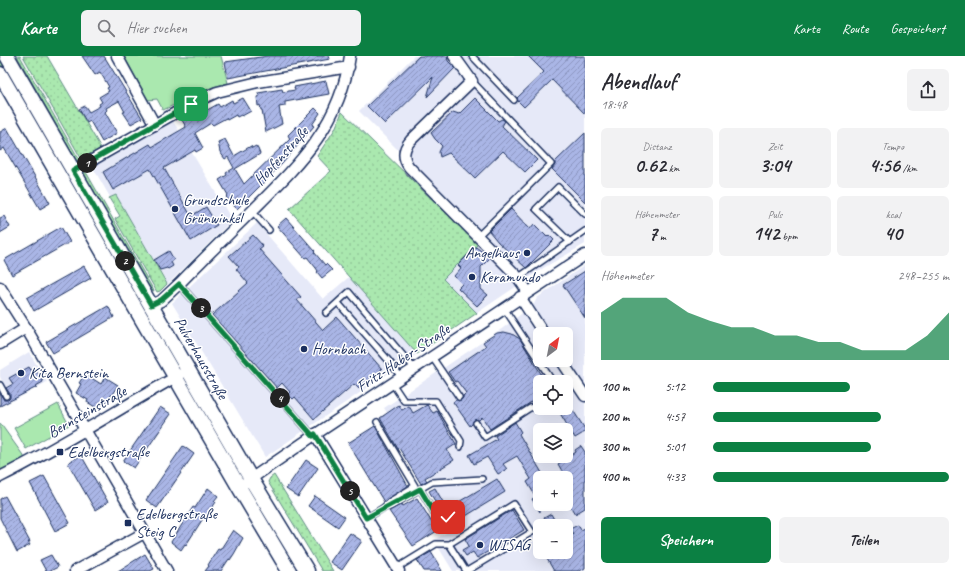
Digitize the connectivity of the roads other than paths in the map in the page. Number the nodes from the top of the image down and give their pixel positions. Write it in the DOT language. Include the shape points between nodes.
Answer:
graph roads {
  1 [pos="7,56"];
  2 [pos="117,56"];
  3 [pos="350,56"];
  4 [pos="454,56"];
  5 [pos="472,56"];
  6 [pos="349,67"];
  7 [pos="0,74"];
  8 [pos="472,81"];
  9 [pos="514,100"];
  10 [pos="155,124"];
  11 [pos="73,171"];
  12 [pos="252,210"];
  13 [pos="585,214"];
  14 [pos="269,230"];
  15 [pos="585,231"];
  16 [pos="478,236"];
  17 [pos="570,242"];
  18 [pos="585,255"];
  19 [pos="519,277"];
  20 [pos="179,284"];
  21 [pos="0,287"];
  22 [pos="524,295"];
  23 [pos="338,303"];
  24 [pos="151,305"];
  25 [pos="504,308"];
  26 [pos="326,313"];
  27 [pos="540,327"];
  28 [pos="26,328"];
  29 [pos="0,344"];
  30 [pos="432,357"];
  31 [pos="566,367"];
  32 [pos="414,368"];
  33 [pos="188,370"];
  34 [pos="548,375"];
  35 [pos="175,377"];
  36 [pos="396,380"];
  37 [pos="576,383"];
  38 [pos="0,385"];
  39 [pos="573,385"];
  40 [pos="6,396"];
  41 [pos="585,396"];
  42 [pos="459,397"];
  43 [pos="533,407"];
  44 [pos="377,422"];
  45 [pos="476,423"];
  46 [pos="85,431"];
  47 [pos="314,435"];
  48 [pos="460,447"];
  49 [pos="0,477"];
  50 [pos="251,479"];
  51 [pos="482,479"];
  52 [pos="238,487"];
  53 [pos="420,489"];
  54 [pos="383,508"];
  55 [pos="366,518"];
  56 [pos="453,525"];
  57 [pos="144,534"];
  58 [pos="449,544"];
  59 [pos="398,569"];
  60 [pos="76,571"];
  61 [pos="167,571"];
  62 [pos="289,571"];
  63 [pos="307,571"];
  64 [pos="467,571"];
  1 -- 11 [label="main road, Pulverhausstraße"];
  2 -- 10 [label="street"];
  3 -- 6 [label="street, Hopfenstraße"];
  4 -- 8 [label="street"];
  5 -- 9 [label="lane"];
  6 -- 10 [label="street" via="258,82 217,92"];
  6 -- 12 [label="street, Hopfenstraße" via="334,111 320,137 289,174"];
  7 -- 35 [label="main road, Pulverhausstraße"];
  8 -- 16 [label="street" via="411,140 405,148 404,155 409,167"];
  8 -- 16 [label="lane" via="551,164"];
  10 -- 11 [label="street"];
  11 -- 24 [label="main road, Pulverhausstraße"];
  12 -- 14 [label="lane"];
  12 -- 20 [label="street, Hopfenstraße"];
  13 -- 17 [label="lane" via="558,187 536,209"];
  15 -- 17 [label="lane"];
  16 -- 19 [label="street"];
  17 -- 19 [label="lane"];
  18 -- 22 [label="street, Fritz-Haber-Straße"];
  19 -- 22 [label="street"];
  20 -- 24 [label="street, Hopfenstraße"];
  20 -- 47 [label="lane"];
  21 -- 28 [label="street"];
  22 -- 25 [label="street, Fritz-Haber-Straße"];
  22 -- 27 [label="street"];
  23 -- 26 [label="lane"];
  23 -- 32 [label="lane" via="349,292"];
  23 -- 36 [label="lane" via="389,361"];
  24 -- 33 [label="main road, Pulverhausstraße"];
  25 -- 30 [label="street, Fritz-Haber-Straße"];
  25 -- 34 [label="lane"];
  28 -- 29 [label="street"];
  28 -- 46 [label="street"];
  30 -- 32 [label="street, Fritz-Haber-Straße"];
  30 -- 42 [label="lane"];
  31 -- 37 [label="street"];
  32 -- 36 [label="street, Fritz-Haber-Straße"];
  33 -- 35 [label="street, Bernsteinstraße"];
  33 -- 50 [label="main road, Pulverhausstraße"];
  35 -- 46 [label="street, Bernsteinstraße"];
  35 -- 52 [label="main road, Pulverhausstraße"];
  36 -- 47 [label="street, Fritz-Haber-Straße"];
  36 -- 48 [label="lane" via="404,402 436,401 461,441"];
  37 -- 39 [label="lane"];
  37 -- 41 [label="street"];
  38 -- 40 [label="lane"];
  43 -- 45 [label="lane" via="485,437"];
  44 -- 54 [label="lane" via="415,486 388,502"];
  46 -- 49 [label="street, Bernsteinstraße"];
  46 -- 57 [label="street"];
  47 -- 50 [label="street, Fritz-Haber-Straße"];
  47 -- 55 [label="street"];
  50 -- 52 [label="street, Fritz-Haber-Straße"];
  50 -- 63 [label="main road, Pulverhausstraße"];
  51 -- 53 [label="lane" via="432,482"];
  52 -- 62 [label="main road, Pulverhausstraße"];
  53 -- 54 [label="lane"];
  53 -- 56 [label="lane" via="440,522 448,517"];
  54 -- 55 [label="lane"];
  55 -- 59 [label="street"];
  57 -- 60 [label="street"];
  57 -- 61 [label="street"];
  58 -- 59 [label="lane" via="436,544"];
  58 -- 64 [label="lane"];
  58 -- 64 [label="lane" via="514,504 532,532"];
}
